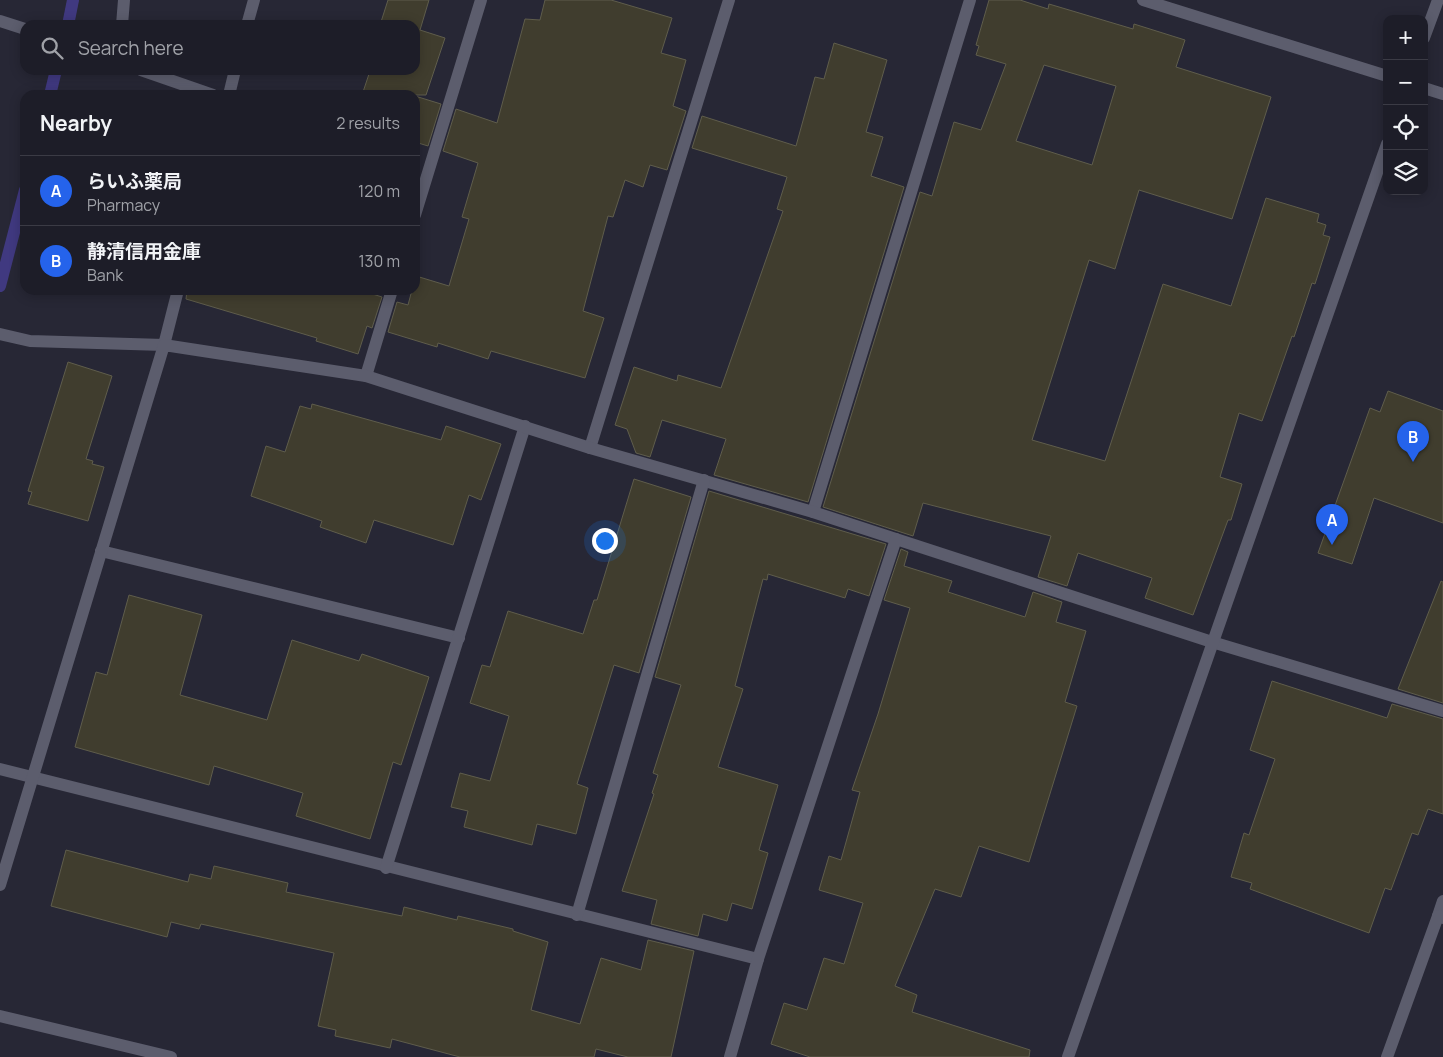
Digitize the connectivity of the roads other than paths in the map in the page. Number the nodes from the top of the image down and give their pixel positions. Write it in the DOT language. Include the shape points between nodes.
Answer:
graph roads {
  1 [pos="124,0"];
  2 [pos="254,0"];
  3 [pos="481,0"];
  4 [pos="729,0"];
  5 [pos="970,0"];
  6 [pos="1143,0"];
  7 [pos="1438,0"];
  8 [pos="122,20"];
  9 [pos="248,20"];
  10 [pos="0,21"];
  11 [pos="1428,27"];
  12 [pos="20,28"];
  13 [pos="156,75"];
  14 [pos="234,75"];
  15 [pos="1383,75"];
  16 [pos="1428,89"];
  17 [pos="199,90"];
  18 [pos="230,90"];
  19 [pos="1443,94"];
  20 [pos="1385,150"];
  21 [pos="420,199"];
  22 [pos="177,295"];
  23 [pos="390,295"];
  24 [pos="0,334"];
  25 [pos="164,345"];
  26 [pos="366,376"];
  27 [pos="525,426"];
  28 [pos="590,448"];
  29 [pos="704,480"];
  30 [pos="813,512"];
  31 [pos="896,539"];
  32 [pos="101,551"];
  33 [pos="459,638"];
  34 [pos="1212,642"];
  35 [pos="1443,711"];
  36 [pos="0,769"];
  37 [pos="33,778"];
  38 [pos="386,868"];
  39 [pos="0,885"];
  40 [pos="1443,901"];
  41 [pos="577,915"];
  42 [pos="1440,917"];
  43 [pos="758,959"];
  44 [pos="0,1016"];
  45 [pos="170,1057"];
  46 [pos="730,1057"];
  47 [pos="1068,1057"];
  48 [pos="1387,1057"];
  1 -- 8 [label="street"];
  2 -- 9 [label="street"];
  3 -- 21 [label="street"];
  4 -- 28 [label="street"];
  5 -- 30 [label="street"];
  6 -- 15 [label="street"];
  7 -- 11 [label="street"];
  10 -- 12 [label="street"];
  13 -- 17 [label="street"];
  14 -- 18 [label="street"];
  16 -- 19 [label="street"];
  20 -- 34 [label="street"];
  22 -- 25 [label="street"];
  23 -- 26 [label="street"];
  24 -- 25 [label="street" via="30,341"];
  25 -- 26 [label="street"];
  25 -- 32 [label="street"];
  26 -- 27 [label="street"];
  27 -- 28 [label="street"];
  27 -- 33 [label="street"];
  28 -- 29 [label="street"];
  29 -- 30 [label="street"];
  29 -- 41 [label="street"];
  30 -- 31 [label="street"];
  31 -- 34 [label="street"];
  31 -- 43 [label="street"];
  32 -- 33 [label="street"];
  32 -- 37 [label="street"];
  33 -- 38 [label="street"];
  34 -- 35 [label="street"];
  34 -- 47 [label="street"];
  36 -- 37 [label="street"];
  37 -- 38 [label="street"];
  37 -- 39 [label="street"];
  38 -- 41 [label="street"];
  40 -- 42 [label="street"];
  41 -- 43 [label="street"];
  42 -- 48 [label="street"];
  43 -- 46 [label="street"];
  44 -- 45 [label="street"];
}
